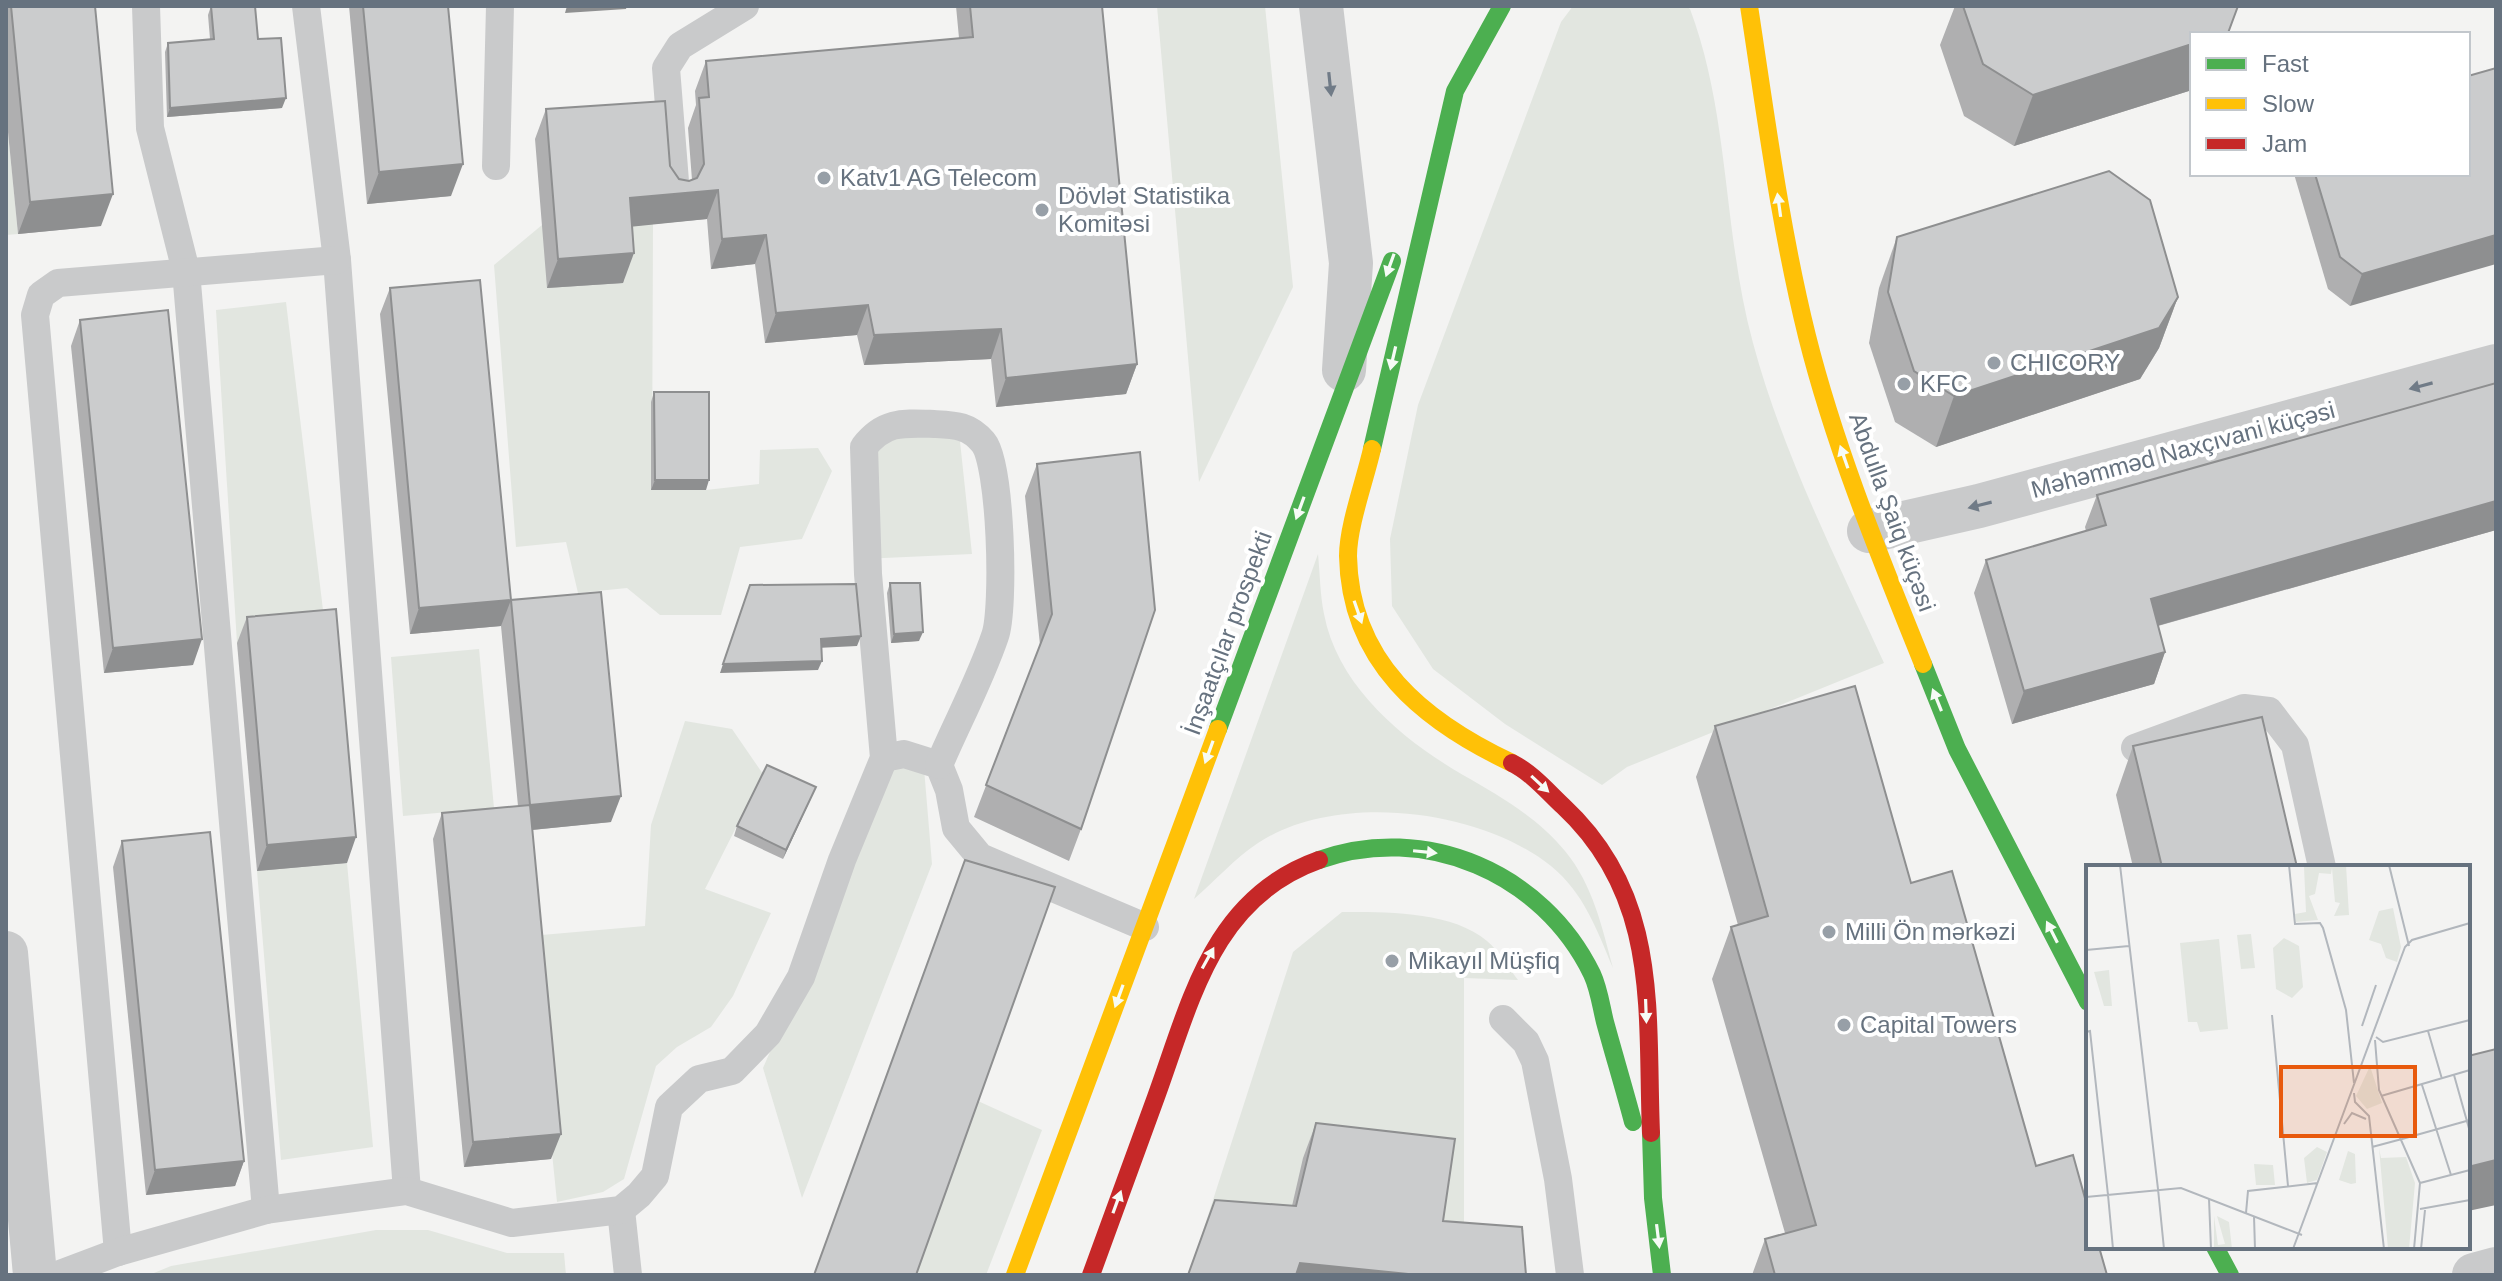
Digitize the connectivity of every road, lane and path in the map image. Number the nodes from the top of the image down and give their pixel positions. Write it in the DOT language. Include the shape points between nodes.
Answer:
graph roads {
  1 [pos="146,6"];
  2 [pos="306,6"];
  3 [pos="500,6"];
  4 [pos="745,6"];
  5 [pos="1321,6"];
  6 [pos="1480,6"];
  7 [pos="1502,6"];
  8 [pos="1729,6"];
  9 [pos="1749,6"];
  10 [pos="1763,88"];
  11 [pos="1455,91"];
  12 [pos="496,166"];
  13 [pos="676,194"];
  14 [pos="337,260"];
  15 [pos="186,271"];
  16 [pos="2496,366"];
  17 [pos="1341,399"];
  18 [pos="1869,531"];
  19 [pos="2135,748"];
  20 [pos="884,758"];
  21 [pos="939,765"];
  22 [pos="2322,865"];
  23 [pos="1145,927"];
  24 [pos="6,953"];
  25 [pos="2086,998"];
  26 [pos="1503,1019"];
  27 [pos="407,1191"];
  28 [pos="1653,1198"];
  29 [pos="266,1210"];
  30 [pos="621,1210"];
  31 [pos="2216,1249"];
  32 [pos="118,1252"];
  33 [pos="2496,1269"];
  34 [pos="35,1275"];
  35 [pos="57,1275"];
  36 [pos="628,1275"];
  37 [pos="1015,1275"];
  38 [pos="1091,1275"];
  39 [pos="1570,1275"];
  40 [pos="1662,1275"];
  41 [pos="2230,1275"];
  42 [pos="2474,1275"];
  1 -- 15 [label="lane" via="150,128"];
  2 -- 14 [label="lane"];
  3 -- 12 [label="lane"];
  4 -- 13 [label="lane" via="680,46 666,68"];
  5 -- 17 [label="street, one-way" via="1351,263"];
  6 -- 11 [label="main road, İnşaatçılar prospekti"];
  7 -- 11 [label="main road"];
  8 -- 10 [label="main road"];
  9 -- 10 [label="main road, Abdulla Şaiq küçəsi"];
  18 -- 10 [label="main road, Abdulla Şaiq küçəsi, one-way" via="1808,339 1781,220"];
  11 -- 17 [label="main road, İnşaatçılar prospekti, one-way"];
  11 -- 28 [label="main road, one-way" via="1348,553 1352,596 1371,652 1408,695 1465,741 1524,769 1574,816 1609,859 1634,913 1645,977"];
  14 -- 15 [label="lane"];
  14 -- 27 [label="lane"];
  15 -- 29 [label="lane"];
  15 -- 32 [label="lane" via="58,283 41,295 35,315"];
  16 -- 18 [label="street, Məhəmməd Naxçıvani küçəsi, one-way"];
  17 -- 23 [label="main road, İnşaatçılar prospekti, one-way"];
  25 -- 18 [label="main road, Abdulla Şaiq küçəsi, one-way" via="1957,749"];
  19 -- 22 [label="lane" via="2244,708 2269,711 2295,745"];
  20 -- 21 [label="lane" via="904,754"];
  20 -- 21 [label="lane" via="868,574 864,447 893,422 963,425 985,443 993,463 1002,586 996,633"];
  20 -- 30 [label="lane" via="801,977 768,1034 732,1071 699,1079 669,1107 655,1176"];
  21 -- 23 [label="lane" via="956,828 980,857"];
  23 -- 37 [label="main road, İnşaatçılar prospekti, one-way"];
  24 -- 34 [label="street"];
  26 -- 39 [label="lane" via="1526,1042 1535,1061"];
  27 -- 29 [label="lane"];
  27 -- 30 [label="lane" via="512,1223"];
  38 -- 28 [label="main road, one-way" via="1204,964 1225,929 1277,878 1318,858 1378,848 1431,852 1483,864 1521,888 1556,921 1593,976"];
  28 -- 40 [label="main road, one-way"];
  29 -- 32 [label="lane"];
  30 -- 36 [label="lane"];
  31 -- 41 [label="main road"];
  32 -- 35 [label="lane"];
  33 -- 42 [label="street"];
}
